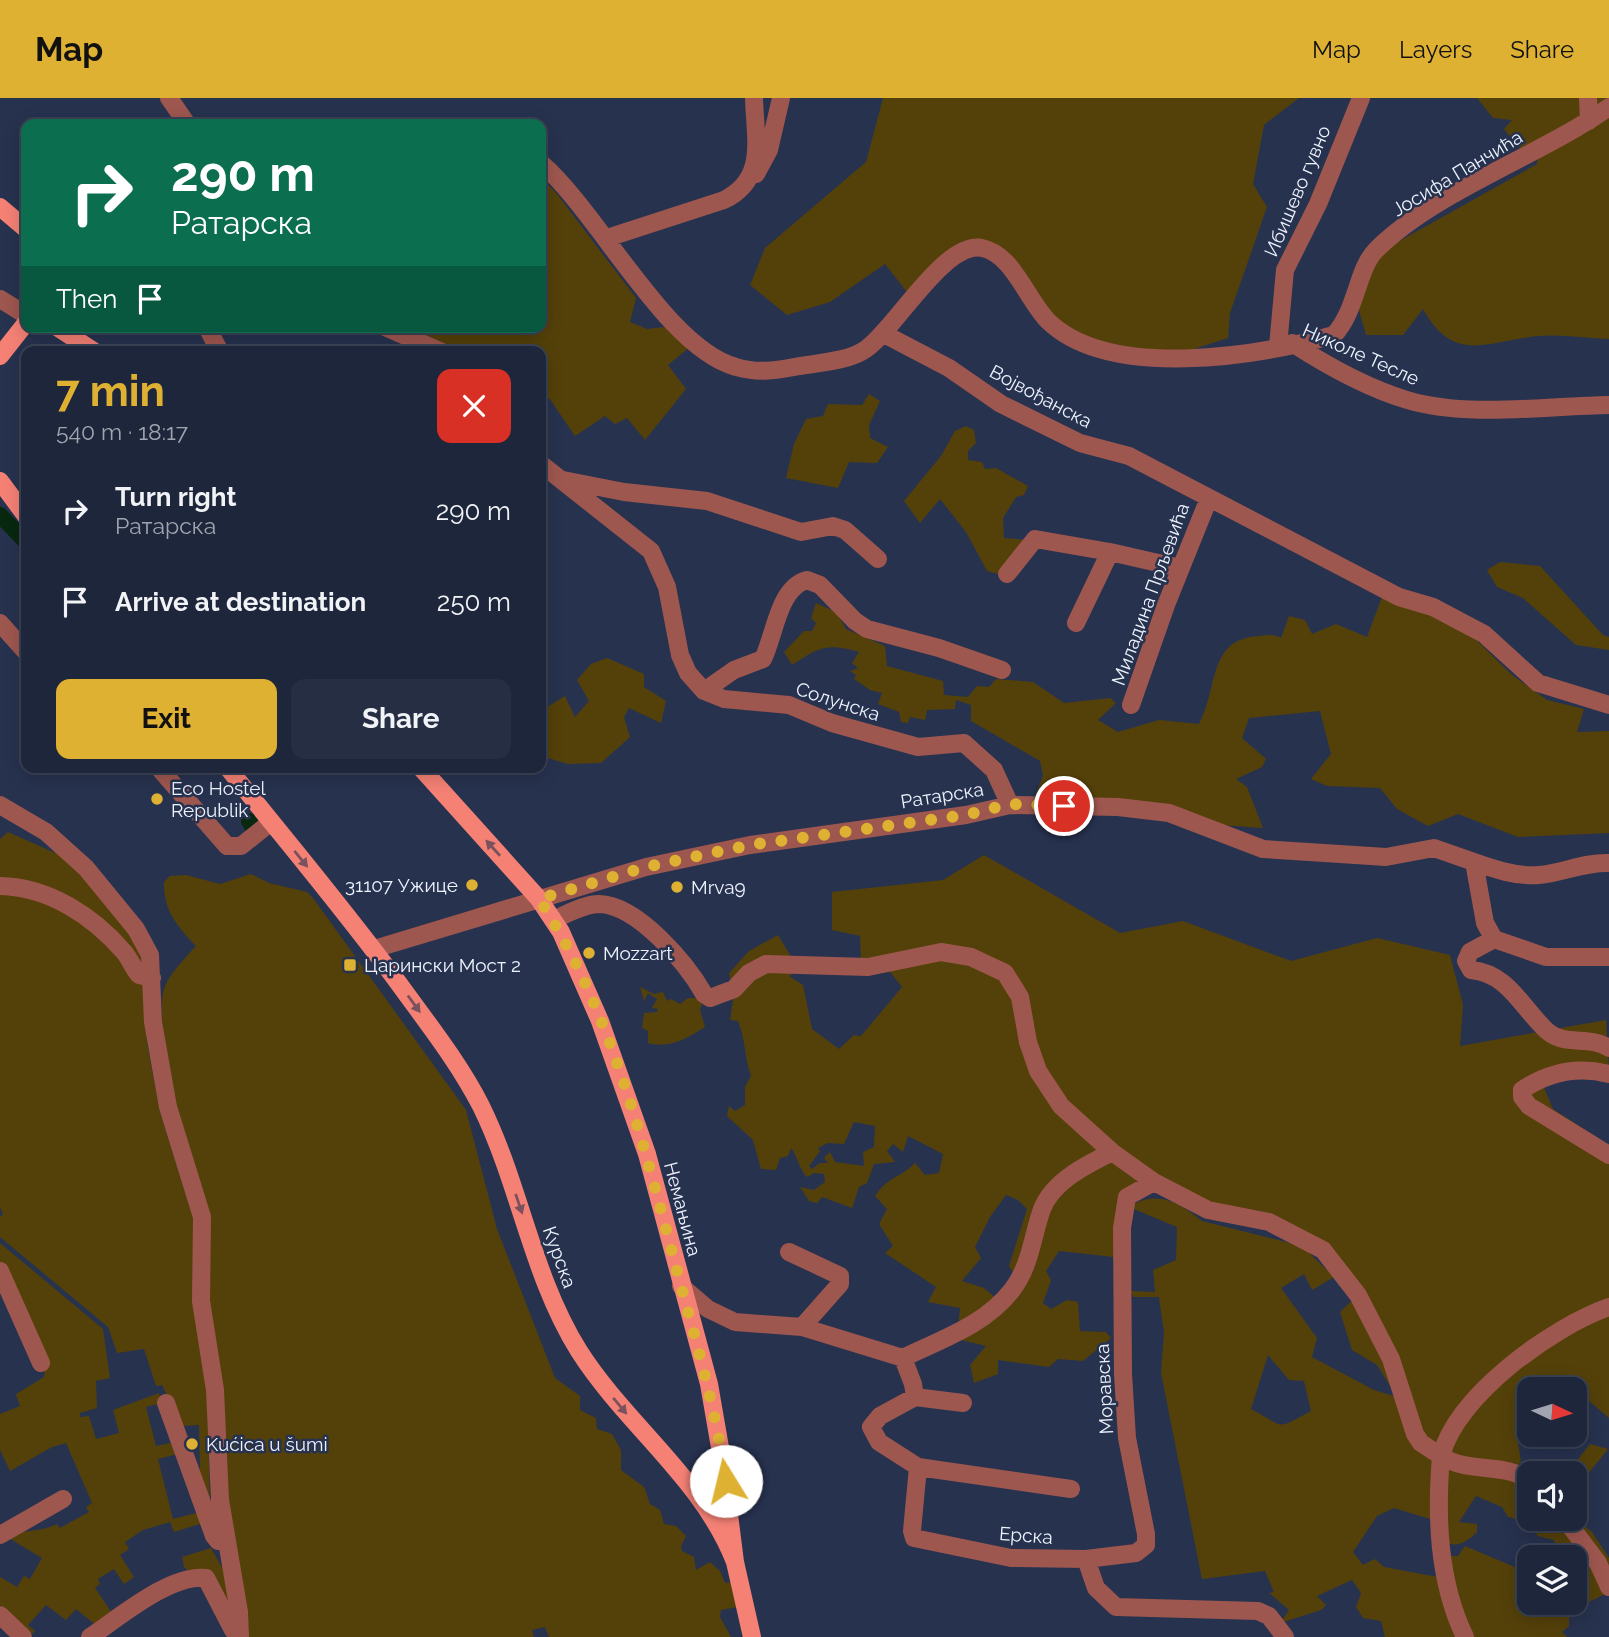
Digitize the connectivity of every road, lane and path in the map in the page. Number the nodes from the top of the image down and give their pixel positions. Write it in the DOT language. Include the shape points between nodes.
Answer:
graph roads {
  1 [pos="754,98"];
  2 [pos="781,98"];
  3 [pos="1361,98"];
  4 [pos="1588,98"];
  5 [pos="177,100"];
  6 [pos="1609,107"];
  7 [pos="185,119"];
  8 [pos="1589,121"];
  9 [pos="546,169"];
  10 [pos="751,179"];
  11 [pos="0,206"];
  12 [pos="21,225"];
  13 [pos="635,230"];
  14 [pos="607,238"];
  15 [pos="630,269"];
  16 [pos="0,299"];
  17 [pos="21,312"];
  18 [pos="21,329"];
  19 [pos="67,333"];
  20 [pos="399,333"];
  21 [pos="884,334"];
  22 [pos="1285,345"];
  23 [pos="88,346"];
  24 [pos="428,346"];
  25 [pos="0,356"];
  26 [pos="1609,405"];
  27 [pos="546,468"];
  28 [pos="560,480"];
  29 [pos="0,481"];
  30 [pos="1209,498"];
  31 [pos="21,509"];
  32 [pos="1110,552"];
  33 [pos="878,559"];
  34 [pos="1180,568"];
  35 [pos="1007,574"];
  36 [pos="0,623"];
  37 [pos="1076,623"];
  38 [pos="21,646"];
  39 [pos="1002,670"];
  40 [pos="704,691"];
  41 [pos="1131,705"];
  42 [pos="1609,705"];
  43 [pos="163,773"];
  44 [pos="232,773"];
  45 [pos="426,773"];
  46 [pos="1010,804"];
  47 [pos="0,805"];
  48 [pos="271,822"];
  49 [pos="1474,862"];
  50 [pos="1609,863"];
  51 [pos="0,886"];
  52 [pos="539,899"];
  53 [pos="553,920"];
  54 [pos="1494,939"];
  55 [pos="374,949"];
  56 [pos="1609,957"];
  57 [pos="152,978"];
  58 [pos="1609,1048"];
  59 [pos="1609,1074"];
  60 [pos="1112,1152"];
  61 [pos="1609,1155"];
  62 [pos="1154,1182"];
  63 [pos="789,1252"];
  64 [pos="0,1271"];
  65 [pos="681,1286"];
  66 [pos="1609,1307"];
  67 [pos="802,1327"];
  68 [pos="903,1358"];
  69 [pos="41,1363"];
  70 [pos="915,1397"];
  71 [pos="166,1402"];
  72 [pos="963,1403"];
  73 [pos="1441,1456"];
  74 [pos="918,1467"];
  75 [pos="1517,1474"];
  76 [pos="726,1481"];
  77 [pos="689,1484"];
  78 [pos="1071,1489"];
  79 [pos="63,1499"];
  80 [pos="1573,1531"];
  81 [pos="0,1535"];
  82 [pos="226,1541"];
  83 [pos="1086,1559"];
  84 [pos="735,1562"];
  85 [pos="1609,1587"];
  86 [pos="0,1615"];
  87 [pos="240,1635"];
  88 [pos="23,1637"];
  89 [pos="90,1637"];
  90 [pos="752,1637"];
  91 [pos="1286,1637"];
  92 [pos="1465,1637"];
  1 -- 10 [label="street"];
  2 -- 10 [label="street" via="769,149 761,170"];
  3 -- 22 [label="street, Ибишево гувно" via="1318,204 1285,270"];
  4 -- 8 [label="street"];
  5 -- 7 [label="street"];
  6 -- 8 [label="street, Јосифа Панчића"];
  8 -- 22 [label="street, Јосифа Панчића" via="1404,228 1374,251 1353,305 1334,335"];
  9 -- 14 [label="street"];
  10 -- 13 [label="street" via="724,200"];
  11 -- 12 [label="main road"];
  13 -- 14 [label="street"];
  13 -- 15 [label="street"];
  14 -- 15 [label="street"];
  15 -- 21 [label="street" via="657,307 705,351 734,367 775,370 850,356"];
  16 -- 17 [label="street"];
  18 -- 25 [label="main road"];
  19 -- 23 [label="main road"];
  20 -- 24 [label="street"];
  21 -- 22 [label="street, Николе Тесле" via="954,255 972,248 1004,259 1031,302 1062,332 1129,357 1189,359"];
  21 -- 30 [label="street, Војвођанска" via="949,368 1001,404 1080,443 1129,456"];
  22 -- 26 [label="street, Николе Тесле" via="1407,400 1458,408"];
  27 -- 28 [label="street"];
  28 -- 33 [label="street" via="707,501 801,532 833,526 845,530"];
  28 -- 40 [label="street" via="651,551 667,587 680,654 688,673"];
  29 -- 31 [label="main road"];
  30 -- 34 [label="street, Миладина Прљевића"];
  30 -- 42 [label="street, Војвођанска" via="1399,597 1459,619 1484,634 1538,683"];
  32 -- 34 [label="street"];
  32 -- 35 [label="street" via="1035,539"];
  32 -- 37 [label="street"];
  34 -- 41 [label="street, Миладина Прљевића"];
  36 -- 38 [label="street"];
  39 -- 40 [label="street" via="867,629 820,585 807,580 787,597 763,659 734,670"];
  40 -- 46 [label="street, Солунска" via="724,699 789,705 832,723 918,747 964,743 994,769"];
  43 -- 48 [label="street" via="227,846 242,846"];
  44 -- 48 [label="main road, Курска"];
  52 -- 45 [label="main road, Немањина, one-way"];
  46 -- 49 [label="street, Ратарска" via="1169,813 1263,849 1387,857 1434,848"];
  46 -- 52 [label="street, Ратарска" via="966,815 750,845 646,867"];
  47 -- 57 [label="street" via="46,832 95,877 146,945"];
  48 -- 55 [label="main road, Курска, one-way"];
  49 -- 50 [label="street, Ратарска" via="1515,874 1538,875 1592,862"];
  49 -- 54 [label="street" via="1485,923"];
  51 -- 57 [label="street" via="59,899 122,949 139,975"];
  52 -- 53 [label="main road, Немањина"];
  52 -- 55 [label="street, Ратарска"];
  53 -- 60 [label="street" via="596,904 629,915 676,953 710,998 734,989 766,964 868,967 941,951 971,957 1005,974 1020,997 1038,1071 1061,1106"];
  53 -- 65 [label="main road, Немањина" via="600,1021 632,1108"];
  54 -- 56 [label="street" via="1546,957"];
  54 -- 58 [label="street" via="1470,952 1466,961 1471,970 1496,976 1559,1040 1600,1042"];
  55 -- 77 [label="main road, Курска, one-way" via="451,1056 482,1108 544,1276 578,1349 620,1407"];
  57 -- 82 [label="street" via="153,1022 168,1107 202,1217 201,1301 215,1390"];
  59 -- 61 [label="street" via="1572,1070 1522,1090 1529,1106"];
  60 -- 62 [label="street"];
  60 -- 68 [label="street" via="1061,1183 1043,1208 1031,1256 1013,1289 988,1316"];
  62 -- 73 [label="street" via="1208,1210 1269,1222 1323,1250 1359,1295 1391,1359 1415,1434"];
  62 -- 83 [label="street, Моравска" via="1127,1197 1122,1228 1127,1438 1146,1545 1136,1553"];
  63 -- 67 [label="street" via="840,1276 840,1284"];
  64 -- 69 [label="street"];
  65 -- 67 [label="street" via="708,1309 735,1322"];
  65 -- 76 [label="main road, Немањина" via="709,1384"];
  66 -- 73 [label="street" via="1584,1316 1516,1360 1456,1423"];
  67 -- 68 [label="street"];
  68 -- 70 [label="street"];
  70 -- 72 [label="street"];
  70 -- 74 [label="street" via="880,1416 871,1427 879,1442"];
  71 -- 82 [label="street" via="211,1530 218,1541"];
  73 -- 75 [label="street" via="1464,1467"];
  73 -- 92 [label="street" via="1438,1496 1443,1564 1452,1607"];
  74 -- 78 [label="street"];
  74 -- 83 [label="street, Ерска" via="912,1531 919,1541 1011,1558"];
  76 -- 77 [label="main road" via="713,1489"];
  76 -- 84 [label="main road, Немањина"];
  77 -- 84 [label="main road, Курска" via="716,1521"];
  79 -- 81 [label="street"];
  80 -- 85 [label="street" via="1598,1563"];
  82 -- 87 [label="street"];
  83 -- 91 [label="street" via="1096,1588 1116,1606 1258,1611 1269,1616"];
  84 -- 90 [label="main road, Немањина"];
  86 -- 88 [label="street"];
  87 -- 89 [label="street" via="233,1630 212,1584 196,1577 159,1592"];
}
